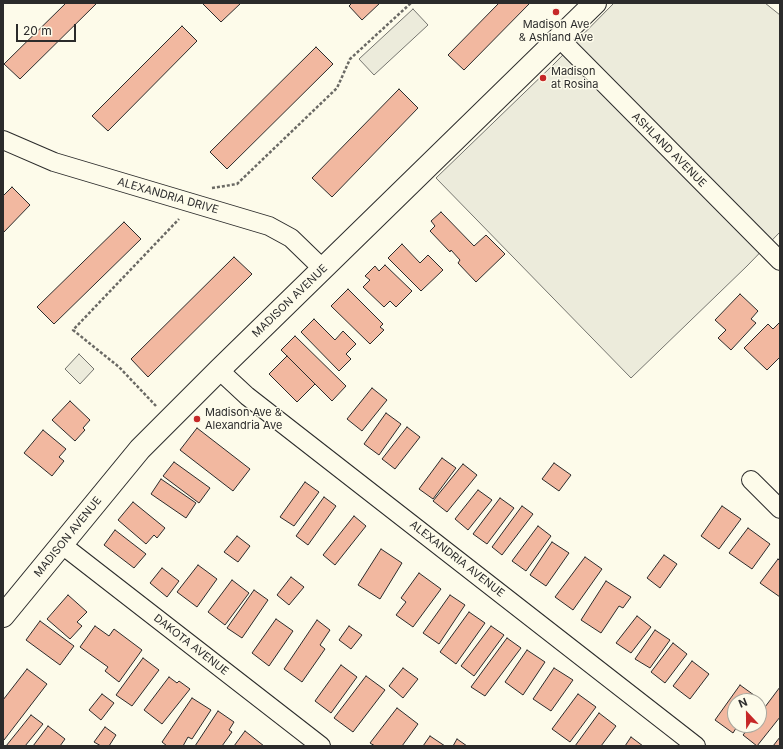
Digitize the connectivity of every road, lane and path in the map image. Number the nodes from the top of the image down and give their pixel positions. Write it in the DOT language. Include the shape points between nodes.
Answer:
graph roads {
  1 [pos="595,3"];
  2 [pos="559,38"];
  3 [pos="3,140"];
  4 [pos="780,261"];
  5 [pos="323,269"];
  6 [pos="219,370"];
  7 [pos="751,480"];
  8 [pos="780,509"];
  9 [pos="61,544"];
  10 [pos="3,616"];
  11 [pos="321,746"];
  12 [pos="696,746"];
  1 -- 2 [label="main road, MADISON AVENUE"];
  2 -- 4 [label="street, ASHLAND AVENUE"];
  2 -- 5 [label="main road, MADISON AVENUE"];
  3 -- 5 [label="street, ALEXANDRIA DRIVE" via="54,162 269,226 291,238"];
  5 -- 6 [label="main road, MADISON AVENUE"];
  6 -- 9 [label="main road, MADISON AVENUE" via="140,449"];
  6 -- 12 [label="street, ALEXANDRIA AVENUE" via="247,396"];
  7 -- 8 [label="street"];
  9 -- 10 [label="main road, MADISON AVENUE"];
  9 -- 11 [label="street, DAKOTA AVENUE"];
}
